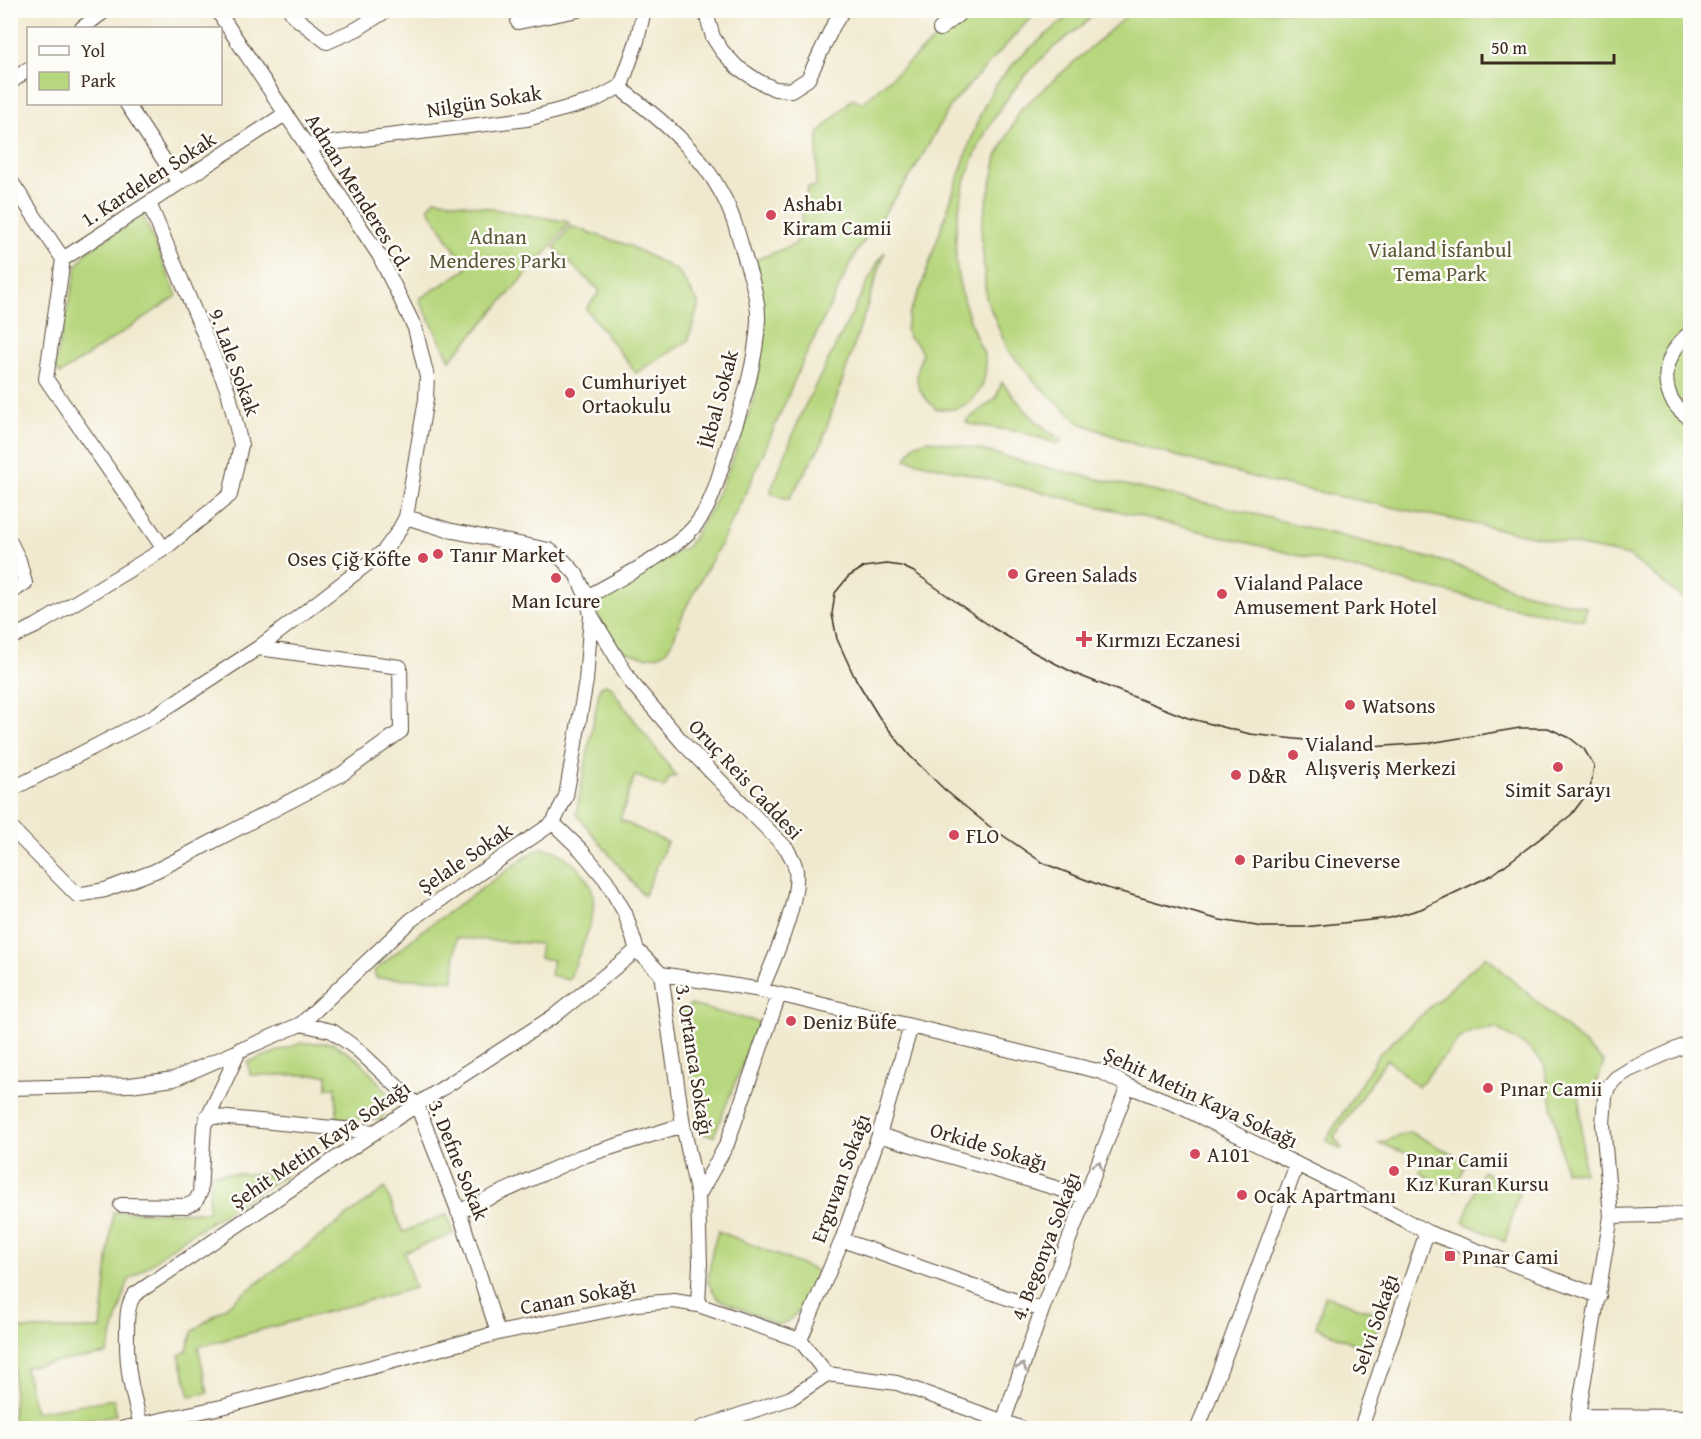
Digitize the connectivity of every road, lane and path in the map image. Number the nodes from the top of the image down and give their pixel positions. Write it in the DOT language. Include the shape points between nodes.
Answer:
graph roads {
  1 [pos="106,10"];
  2 [pos="217,10"];
  3 [pos="290,10"];
  4 [pos="387,10"];
  5 [pos="578,10"];
  6 [pos="644,10"];
  7 [pos="705,10"];
  8 [pos="843,10"];
  9 [pos="963,10"];
  10 [pos="518,22"];
  11 [pos="83,27"];
  12 [pos="940,29"];
  13 [pos="27,70"];
  14 [pos="10,83"];
  15 [pos="621,86"];
  16 [pos="128,105"];
  17 [pos="285,114"];
  18 [pos="306,146"];
  19 [pos="10,180"];
  20 [pos="179,183"];
  21 [pos="149,203"];
  22 [pos="63,259"];
  23 [pos="1690,333"];
  24 [pos="1690,418"];
  25 [pos="406,518"];
  26 [pos="10,542"];
  27 [pos="164,549"];
  28 [pos="10,593"];
  29 [pos="587,597"];
  30 [pos="591,615"];
  31 [pos="10,638"];
  32 [pos="258,648"];
  33 [pos="10,790"];
  34 [pos="553,823"];
  35 [pos="10,827"];
  36 [pos="637,950"];
  37 [pos="661,974"];
  38 [pos="760,990"];
  39 [pos="780,995"];
  40 [pos="301,1024"];
  41 [pos="910,1026"];
  42 [pos="1690,1043"];
  43 [pos="240,1049"];
  44 [pos="1128,1086"];
  45 [pos="10,1088"];
  46 [pos="417,1105"];
  47 [pos="207,1116"];
  48 [pos="682,1125"];
  49 [pos="375,1132"];
  50 [pos="879,1135"];
  51 [pos="1297,1164"];
  52 [pos="698,1196"];
  53 [pos="1086,1197"];
  54 [pos="121,1204"];
  55 [pos="459,1212"];
  56 [pos="1690,1214"];
  57 [pos="1611,1216"];
  58 [pos="1427,1232"];
  59 [pos="842,1240"];
  60 [pos="1599,1296"];
  61 [pos="698,1305"];
  62 [pos="1042,1310"];
  63 [pos="498,1333"];
  64 [pos="800,1340"];
  65 [pos="827,1374"];
  66 [pos="1690,1417"];
  67 [pos="1003,1422"];
  68 [pos="1577,1422"];
  69 [pos="141,1425"];
  70 [pos="124,1428"];
  71 [pos="701,1428"];
  72 [pos="1021,1428"];
  73 [pos="1198,1428"];
  74 [pos="1361,1428"];
  1 -- 11 [label="street"];
  2 -- 17 [label="street, Adnan Menderes Cd."];
  3 -- 4 [label="street" via="327,42"];
  5 -- 10 [label="street"];
  6 -- 15 [label="street"];
  7 -- 8 [label="street" via="713,37 737,67 775,89 791,90 808,79"];
  9 -- 12 [label="street"];
  13 -- 14 [label="street"];
  15 -- 18 [label="street, Nilgün Sokak" via="593,101 527,119"];
  15 -- 29 [label="street, İkbal Sokak" via="667,124 705,167 723,195 739,237 758,319 750,380 706,509 693,528 672,546"];
  16 -- 20 [label="street"];
  17 -- 18 [label="street, Adnan Menderes Cd."];
  17 -- 20 [label="street, 1. Kardelen Sokak"];
  18 -- 25 [label="street, Adnan Menderes Cd." via="379,255 415,328 427,377 426,399"];
  19 -- 22 [label="street"];
  20 -- 21 [label="street, 1. Kardelen Sokak"];
  21 -- 22 [label="street, 1. Kardelen Sokak"];
  21 -- 27 [label="street, 9. Lale Sokak" via="228,391 241,446 230,495"];
  22 -- 27 [label="street" via="46,379"];
  23 -- 24 [label="street" via="1669,362 1666,389"];
  25 -- 29 [label="street, Şelale Sokak" via="549,550 576,574"];
  25 -- 32 [label="street" via="384,550"];
  26 -- 28 [label="street" via="25,583"];
  27 -- 31 [label="street, 9. Lale Sokak"];
  29 -- 30 [label="street, Şelale Sokak"];
  30 -- 34 [label="street, Şelale Sokak" via="575,749 566,796"];
  30 -- 38 [label="street, Oruç Reis Caddesi" via="631,682 787,849 795,866 794,896 786,925"];
  32 -- 33 [label="street" via="153,716"];
  32 -- 35 [label="street" via="400,667 401,731 342,774 155,871 105,890 77,895"];
  34 -- 36 [label="street, 3. Ortanca Sokağı" via="606,880 625,914"];
  34 -- 40 [label="street, Şelale Sokak" via="411,920"];
  36 -- 37 [label="street, 3. Ortanca Sokağı"];
  36 -- 46 [label="street, Şehit Metin Kaya Sokağı" via="554,1016"];
  37 -- 38 [label="street, Şehit Metin Kaya Sokağı"];
  37 -- 48 [label="street, 3. Ortanca Sokağı"];
  38 -- 39 [label="street, Şehit Metin Kaya Sokağı"];
  39 -- 41 [label="street, Şehit Metin Kaya Sokağı"];
  39 -- 52 [label="street" via="727,1144"];
  40 -- 43 [label="street, Şelale Sokak"];
  40 -- 46 [label="street, 3. Defne Sokak" via="332,1031"];
  41 -- 44 [label="street, Şehit Metin Kaya Sokağı" via="1102,1072"];
  41 -- 50 [label="street, Erguvan Sokağı"];
  42 -- 57 [label="street" via="1629,1070 1608,1087 1603,1124"];
  43 -- 45 [label="street, Şelale Sokak" via="174,1079 130,1085"];
  43 -- 47 [label="street"];
  44 -- 51 [label="street, Şehit Metin Kaya Sokağı" via="1177,1105"];
  53 -- 44 [label="street, 4. Begonya Sokağı, one-way"];
  46 -- 49 [label="street, Şehit Metin Kaya Sokağı"];
  46 -- 55 [label="street, 3. Defne Sokak"];
  47 -- 49 [label="street"];
  47 -- 54 [label="street" via="200,1193 195,1202 186,1206"];
  48 -- 52 [label="street, 3. Ortanca Sokağı"];
  48 -- 55 [label="street" via="580,1157"];
  49 -- 69 [label="street, Şehit Metin Kaya Sokağı" via="134,1294 127,1312 127,1367"];
  50 -- 53 [label="street, Orkide Sokağı"];
  50 -- 59 [label="street, Erguvan Sokağı"];
  51 -- 58 [label="street, Şehit Metin Kaya Sokağı"];
  51 -- 73 [label="street"];
  52 -- 61 [label="street, 3. Ortanca Sokağı"];
  53 -- 62 [label="street, 4. Begonya Sokağı"];
  55 -- 63 [label="street, 3. Defne Sokak"];
  56 -- 57 [label="street"];
  57 -- 60 [label="street"];
  58 -- 60 [label="street, Şehit Metin Kaya Sokağı"];
  58 -- 74 [label="street, Selvi Sokağı"];
  59 -- 62 [label="street"];
  59 -- 64 [label="street, Erguvan Sokağı"];
  60 -- 68 [label="street"];
  61 -- 63 [label="street, Canan Sokağı" via="674,1301 637,1304"];
  61 -- 64 [label="street, Canan Sokağı"];
  67 -- 62 [label="street, 4. Begonya Sokağı, one-way"];
  63 -- 69 [label="street, Canan Sokağı"];
  64 -- 65 [label="street"];
  65 -- 67 [label="street" via="897,1383"];
  65 -- 71 [label="street" via="791,1398"];
  66 -- 68 [label="street"];
  67 -- 72 [label="street"];
  69 -- 70 [label="street, Canan Sokağı"];
}
